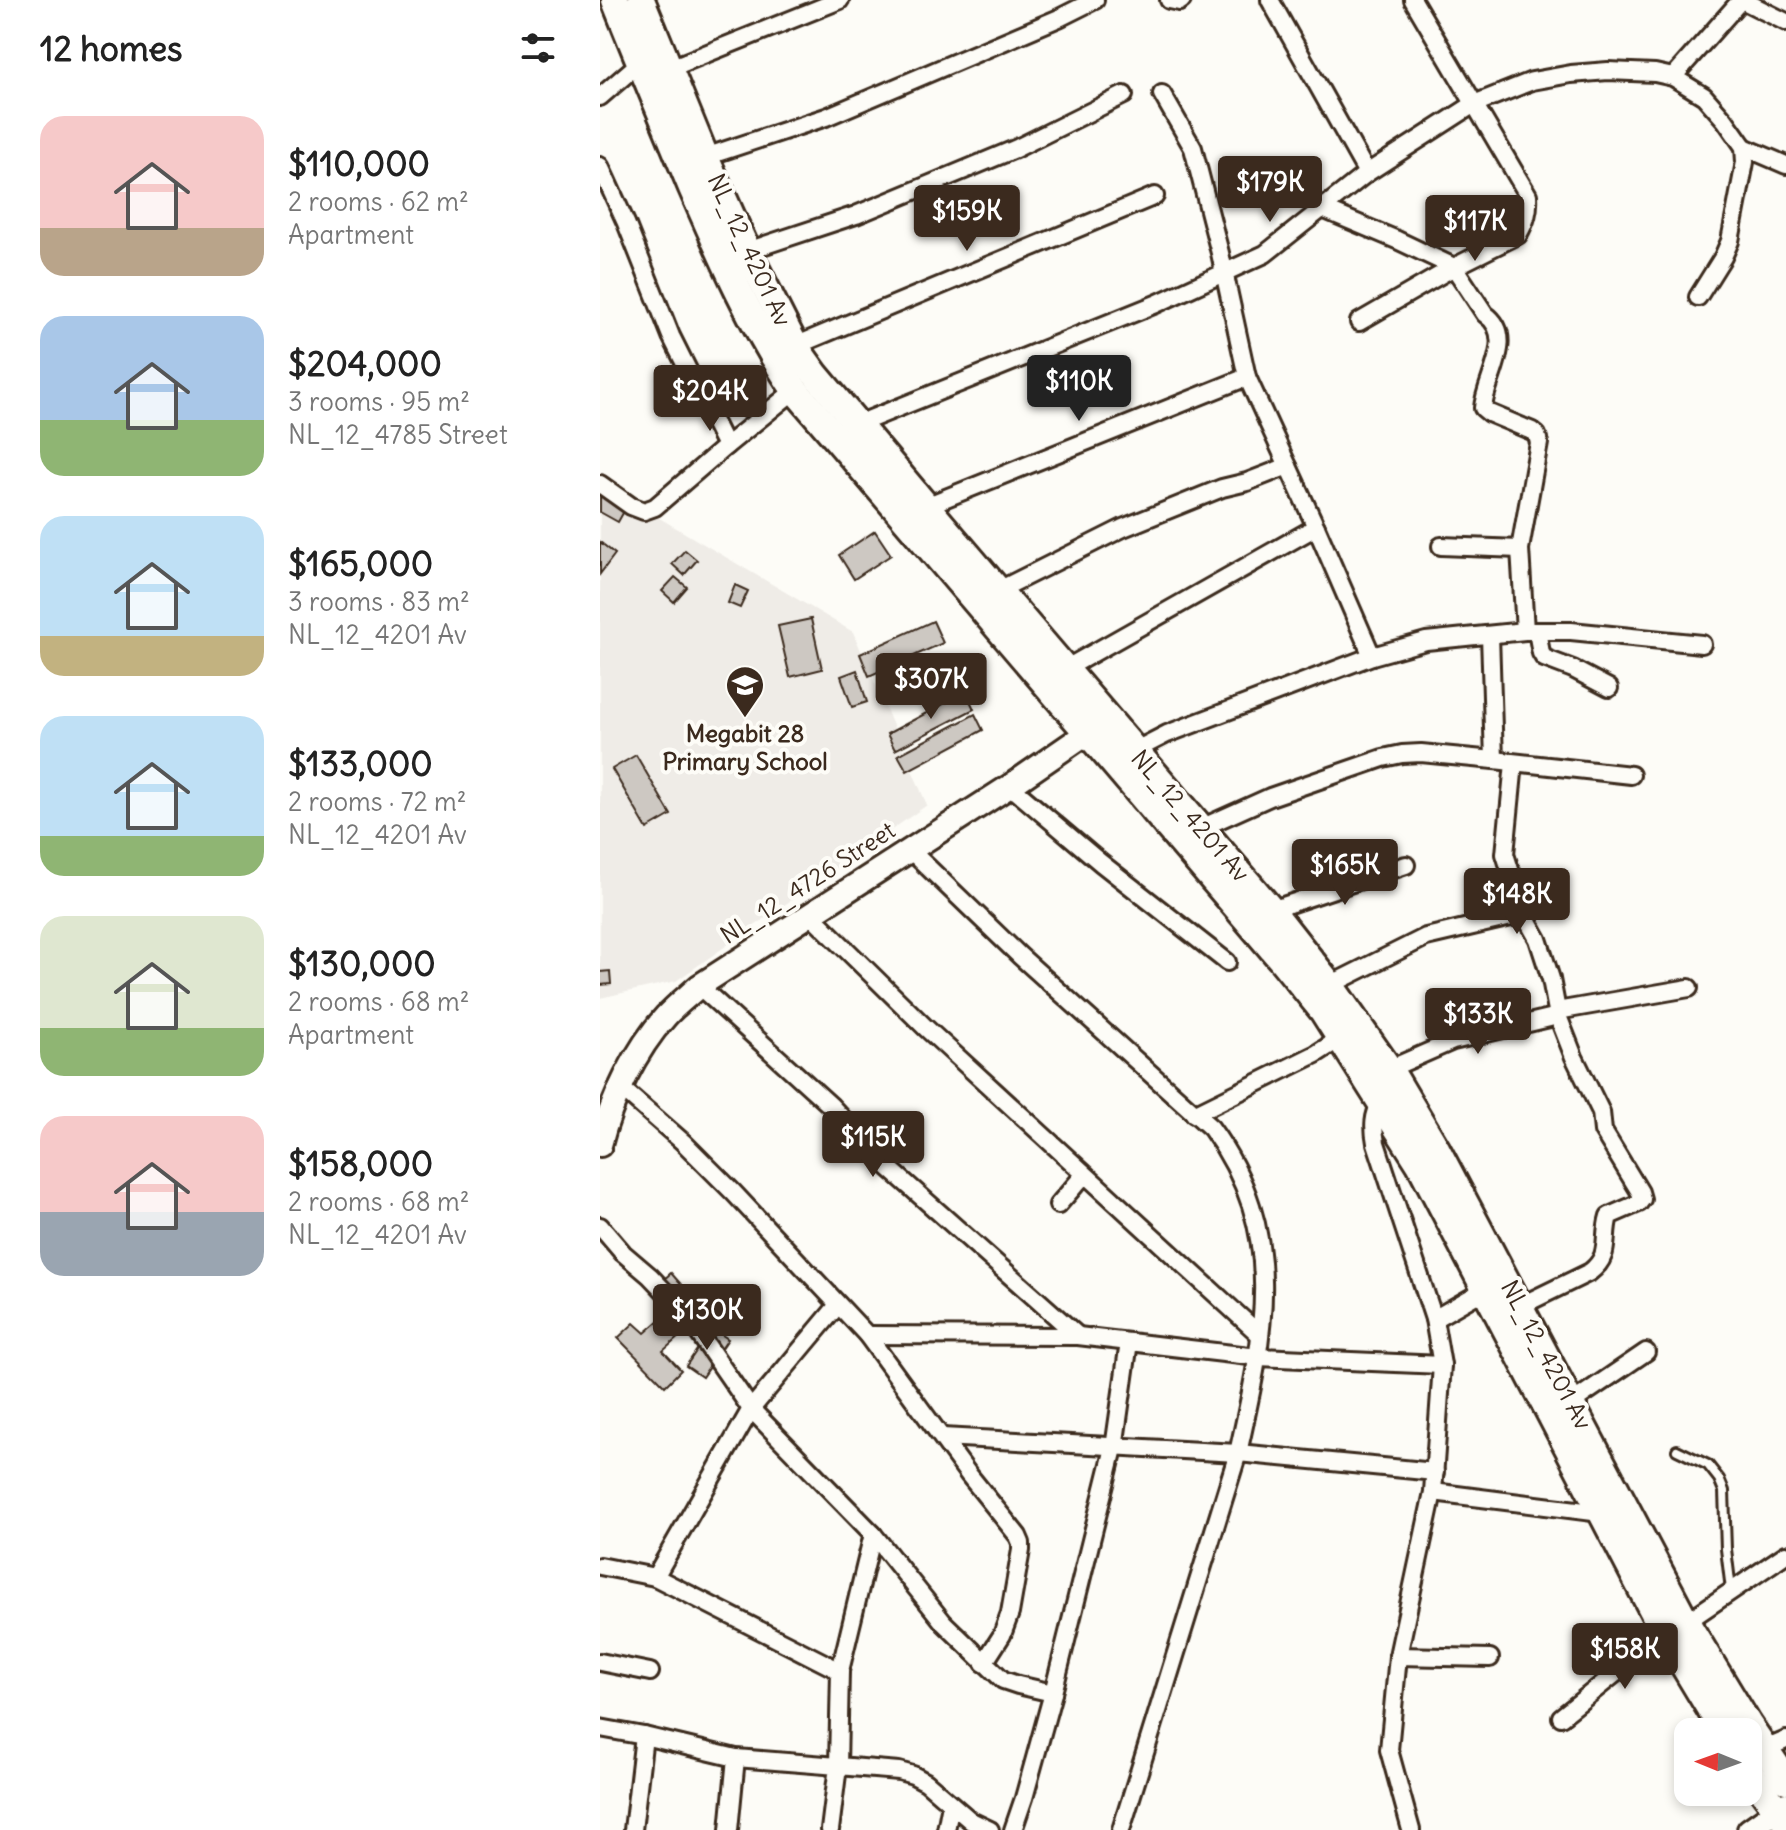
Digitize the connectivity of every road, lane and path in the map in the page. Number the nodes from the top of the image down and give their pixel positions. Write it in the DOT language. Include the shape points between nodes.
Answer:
graph roads {
  1 [pos="615,0"];
  2 [pos="641,0"];
  3 [pos="840,0"];
  4 [pos="1095,0"];
  5 [pos="1169,0"];
  6 [pos="1182,0"];
  7 [pos="1270,0"];
  8 [pos="1413,0"];
  9 [pos="1742,0"];
  10 [pos="1786,22"];
  11 [pos="656,60"];
  12 [pos="1673,77"];
  13 [pos="1162,94"];
  14 [pos="1124,95"];
  15 [pos="600,97"];
  16 [pos="1474,104"];
  17 [pos="1744,147"];
  18 [pos="705,157"];
  19 [pos="1786,165"];
  20 [pos="600,166"];
  21 [pos="1367,173"];
  22 [pos="1155,196"];
  23 [pos="1323,209"];
  24 [pos="747,251"];
  25 [pos="1454,267"];
  26 [pos="1224,273"];
  27 [pos="1698,297"];
  28 [pos="1359,322"];
  29 [pos="795,346"];
  30 [pos="1247,377"];
  31 [pos="795,390"];
  32 [pos="858,424"];
  33 [pos="726,446"];
  34 [pos="1288,466"];
  35 [pos="600,484"];
  36 [pos="926,506"];
  37 [pos="1316,527"];
  38 [pos="1441,546"];
  39 [pos="1520,549"];
  40 [pos="999,590"];
  41 [pos="1531,631"];
  42 [pos="1490,635"];
  43 [pos="1702,644"];
  44 [pos="1372,656"];
  45 [pos="1065,669"];
  46 [pos="1609,688"];
  47 [pos="1098,726"];
  48 [pos="1134,751"];
  49 [pos="1494,760"];
  50 [pos="1514,763"];
  51 [pos="1631,775"];
  52 [pos="1010,786"];
  53 [pos="1201,828"];
  54 [pos="909,849"];
  55 [pos="1406,865"];
  56 [pos="1271,910"];
  57 [pos="810,914"];
  58 [pos="1524,914"];
  59 [pos="1227,962"];
  60 [pos="1330,985"];
  61 [pos="699,986"];
  62 [pos="1689,988"];
  63 [pos="1558,1014"];
  64 [pos="1341,1038"];
  65 [pos="1389,1069"];
  66 [pos="620,1087"];
  67 [pos="1381,1102"];
  68 [pos="1194,1114"];
  69 [pos="604,1115"];
  70 [pos="600,1145"];
  71 [pos="1084,1175"];
  72 [pos="1058,1205"];
  73 [pos="600,1226"];
  74 [pos="1486,1289"];
  75 [pos="838,1305"];
  76 [pos="1520,1306"];
  77 [pos="1434,1319"];
  78 [pos="1259,1334"];
  79 [pos="867,1335"];
  80 [pos="1078,1336"];
  81 [pos="1129,1342"];
  82 [pos="1646,1352"];
  83 [pos="1258,1357"];
  84 [pos="1442,1365"];
  85 [pos="1571,1403"];
  86 [pos="751,1409"];
  87 [pos="942,1437"];
  88 [pos="1114,1448"];
  89 [pos="1677,1450"];
  90 [pos="1238,1453"];
  91 [pos="1435,1472"];
  92 [pos="1433,1492"];
  93 [pos="1601,1513"];
  94 [pos="873,1534"];
  95 [pos="1786,1554"];
  96 [pos="600,1566"];
  97 [pos="655,1577"];
  98 [pos="1732,1591"];
  99 [pos="1676,1628"];
  100 [pos="1398,1656"];
  101 [pos="1490,1658"];
  102 [pos="600,1662"];
  103 [pos="984,1663"];
  104 [pos="840,1671"];
  105 [pos="650,1672"];
  106 [pos="1053,1693"];
  107 [pos="1561,1717"];
  108 [pos="1718,1718"];
  109 [pos="600,1728"];
  110 [pos="644,1736"];
  111 [pos="1775,1745"];
  112 [pos="736,1758"];
  113 [pos="838,1766"];
  114 [pos="1786,1780"];
  115 [pos="1762,1787"];
  116 [pos="951,1804"];
  117 [pos="1783,1812"];
  118 [pos="633,1830"];
  119 [pos="729,1830"];
  120 [pos="830,1830"];
  121 [pos="946,1830"];
  122 [pos="990,1830"];
  123 [pos="1013,1830"];
  124 [pos="1121,1830"];
  125 [pos="1411,1830"];
  126 [pos="1749,1830"];
  1 -- 11 [label="main road, NL_12_4201 Av"];
  2 -- 11 [label="main road, NL_12_4201 Av"];
  3 -- 11 [label="street"];
  4 -- 18 [label="street" via="826,117"];
  5 -- 6 [label="street"];
  7 -- 21 [label="street"];
  8 -- 16 [label="street"];
  9 -- 10 [label="street"];
  9 -- 12 [label="street"];
  11 -- 15 [label="street"];
  11 -- 18 [label="main road, NL_12_4201 Av"];
  11 -- 31 [label="main road, NL_12_4201 Av" via="731,275"];
  12 -- 16 [label="street" via="1608,71 1571,74 1532,81"];
  12 -- 17 [label="street" via="1704,96"];
  13 -- 26 [label="street" via="1193,148"];
  14 -- 24 [label="street" via="1015,149 870,209"];
  16 -- 21 [label="street"];
  16 -- 25 [label="street" via="1528,195 1529,211 1518,235"];
  17 -- 19 [label="street"];
  17 -- 27 [label="street" via="1730,241"];
  18 -- 24 [label="main road, NL_12_4201 Av"];
  20 -- 33 [label="street" via="671,336"];
  21 -- 23 [label="street"];
  22 -- 29 [label="street"];
  23 -- 25 [label="street"];
  23 -- 26 [label="street" via="1265,254"];
  24 -- 29 [label="main road, NL_12_4201 Av"];
  25 -- 28 [label="street"];
  25 -- 39 [label="street" via="1499,328 1499,350 1483,408 1532,431 1539,443"];
  26 -- 30 [label="street"];
  26 -- 32 [label="street"];
  29 -- 32 [label="main road, NL_12_4201 Av"];
  30 -- 34 [label="street"];
  30 -- 36 [label="street"];
  31 -- 33 [label="street"];
  31 -- 47 [label="main road, NL_12_4201 Av"];
  32 -- 36 [label="main road, NL_12_4201 Av"];
  33 -- 35 [label="street" via="644,511"];
  34 -- 37 [label="street"];
  34 -- 40 [label="street" via="1123,528"];
  36 -- 40 [label="main road, NL_12_4201 Av"];
  37 -- 44 [label="street"];
  37 -- 45 [label="street"];
  38 -- 39 [label="street"];
  39 -- 41 [label="street"];
  40 -- 45 [label="main road, NL_12_4201 Av"];
  41 -- 42 [label="street"];
  41 -- 43 [label="street"];
  41 -- 46 [label="street" via="1544,658"];
  42 -- 44 [label="street" via="1426,641"];
  42 -- 49 [label="street"];
  44 -- 48 [label="street"];
  45 -- 47 [label="main road, NL_12_4201 Av"];
  47 -- 48 [label="main road, NL_12_4201 Av"];
  47 -- 52 [label="street, NL_12_4726 Street"];
  47 -- 64 [label="main road, NL_12_4201 Av"];
  48 -- 53 [label="main road, NL_12_4201 Av"];
  49 -- 50 [label="street"];
  49 -- 53 [label="street" via="1421,753 1383,758 1270,797"];
  50 -- 51 [label="street"];
  50 -- 58 [label="street" via="1505,854"];
  52 -- 54 [label="street, NL_12_4726 Street"];
  52 -- 59 [label="street"];
  53 -- 56 [label="main road, NL_12_4201 Av"];
  54 -- 57 [label="street, NL_12_4726 Street"];
  54 -- 68 [label="street"];
  55 -- 56 [label="street"];
  56 -- 60 [label="main road, NL_12_4201 Av"];
  57 -- 61 [label="street, NL_12_4726 Street"];
  57 -- 71 [label="street"];
  58 -- 60 [label="street" via="1426,937"];
  58 -- 63 [label="street" via="1541,948"];
  60 -- 65 [label="main road, NL_12_4201 Av"];
  61 -- 66 [label="street, NL_12_4726 Street" via="666,1017"];
  61 -- 80 [label="street" via="831,1106 889,1168"];
  62 -- 63 [label="street"];
  63 -- 65 [label="street" via="1453,1041"];
  63 -- 76 [label="street" via="1601,1112 1603,1131 1642,1199 1609,1216 1598,1266"];
  64 -- 67 [label="main road, NL_12_4201 Av"];
  64 -- 68 [label="street"];
  65 -- 76 [label="main road, NL_12_4201 Av"];
  66 -- 69 [label="street, NL_12_4726 Street"];
  66 -- 75 [label="street" via="683,1142"];
  67 -- 74 [label="main road, NL_12_4201 Av"];
  67 -- 77 [label="street" via="1373,1126 1376,1143"];
  68 -- 78 [label="street" via="1226,1149 1255,1215 1265,1290"];
  69 -- 70 [label="street, NL_12_4726 Street"];
  71 -- 72 [label="street"];
  71 -- 78 [label="street"];
  73 -- 86 [label="street" via="691,1322"];
  74 -- 77 [label="street"];
  74 -- 93 [label="main road, NL_12_4201 Av"];
  75 -- 79 [label="street"];
  75 -- 86 [label="street"];
  76 -- 85 [label="main road, NL_12_4201 Av"];
  77 -- 84 [label="street"];
  78 -- 83 [label="street"];
  79 -- 80 [label="street"];
  79 -- 87 [label="street"];
  80 -- 81 [label="street"];
  81 -- 83 [label="street"];
  81 -- 88 [label="street"];
  82 -- 85 [label="street"];
  83 -- 84 [label="street"];
  83 -- 90 [label="street"];
  84 -- 91 [label="street"];
  85 -- 99 [label="main road, NL_12_4201 Av"];
  86 -- 94 [label="street"];
  86 -- 97 [label="street"];
  87 -- 88 [label="street"];
  87 -- 103 [label="street" via="1021,1543 1010,1613"];
  88 -- 90 [label="street"];
  88 -- 106 [label="street"];
  89 -- 98 [label="lane" via="1708,1465 1724,1491"];
  90 -- 91 [label="street"];
  90 -- 124 [label="street"];
  91 -- 92 [label="street"];
  92 -- 93 [label="street"];
  92 -- 100 [label="street"];
  93 -- 99 [label="main road, NL_12_4201 Av"];
  94 -- 103 [label="street" via="944,1623"];
  94 -- 104 [label="street"];
  95 -- 98 [label="street"];
  96 -- 97 [label="street"];
  97 -- 104 [label="street"];
  98 -- 99 [label="street"];
  99 -- 107 [label="street"];
  99 -- 108 [label="main road, NL_12_4201 Av"];
  99 -- 111 [label="main road, NL_12_4201 Av"];
  100 -- 101 [label="street"];
  100 -- 125 [label="street" via="1389,1750"];
  102 -- 105 [label="street"];
  103 -- 106 [label="street" via="1003,1680"];
  104 -- 113 [label="street"];
  106 -- 123 [label="street"];
  109 -- 110 [label="street"];
  110 -- 112 [label="street"];
  110 -- 118 [label="street"];
  111 -- 114 [label="main road, NL_12_4201 Av"];
  112 -- 113 [label="street"];
  112 -- 119 [label="street"];
  113 -- 116 [label="street" via="913,1775"];
  113 -- 120 [label="street"];
  115 -- 117 [label="main road"];
  116 -- 121 [label="street"];
  116 -- 122 [label="street"];
  117 -- 126 [label="street"];
}
